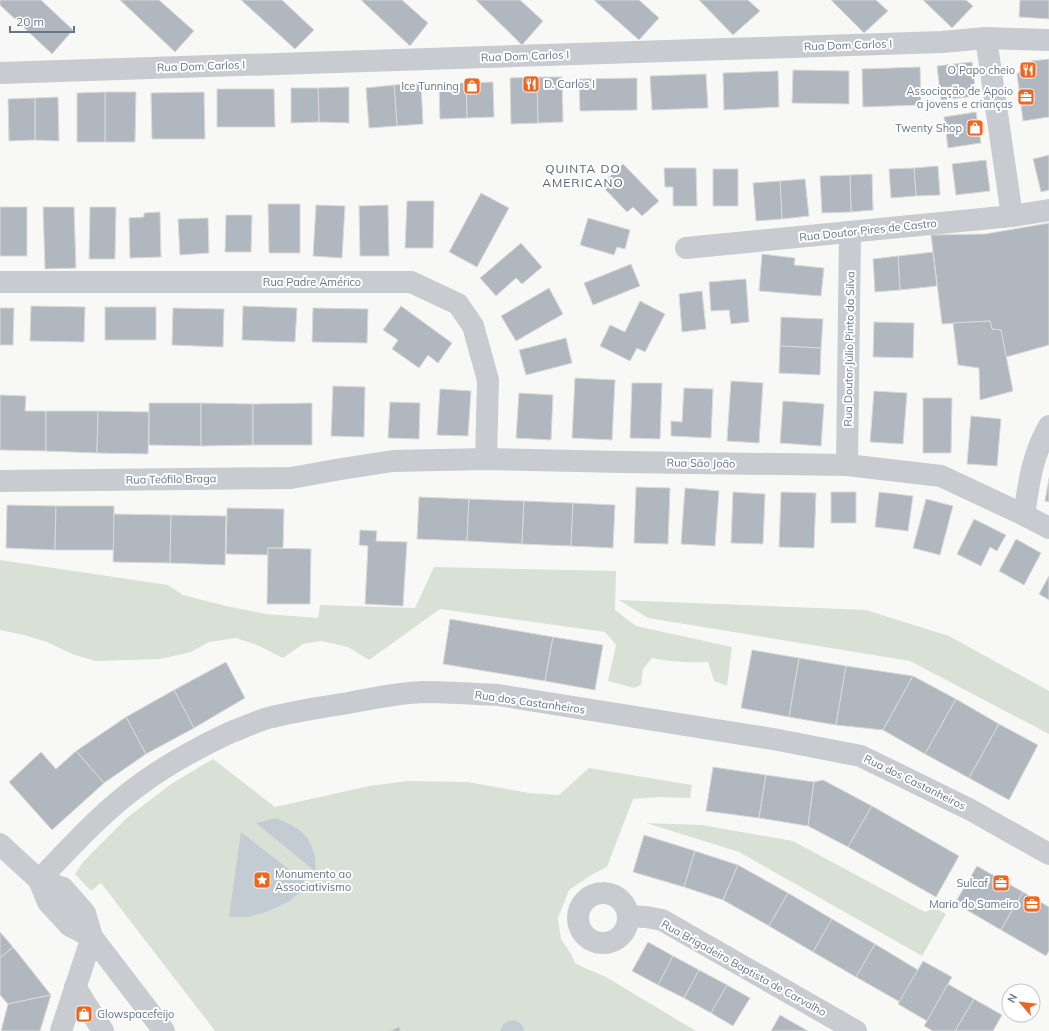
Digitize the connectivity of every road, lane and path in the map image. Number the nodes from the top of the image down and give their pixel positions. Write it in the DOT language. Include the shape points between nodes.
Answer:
graph roads {
  1 [pos="986,38"];
  2 [pos="1049,40"];
  3 [pos="0,73"];
  4 [pos="1049,210"];
  5 [pos="1012,216"];
  6 [pos="850,232"];
  7 [pos="686,248"];
  8 [pos="0,282"];
  9 [pos="1049,426"];
  10 [pos="486,459"];
  11 [pos="848,465"];
  12 [pos="341,469"];
  13 [pos="0,481"];
  14 [pos="1024,514"];
  15 [pos="1049,528"];
  16 [pos="0,844"];
  17 [pos="1049,854"];
  18 [pos="40,880"];
  19 [pos="628,916"];
  20 [pos="92,937"];
  21 [pos="75,987"];
  22 [pos="61,1031"];
  23 [pos="103,1031"];
  24 [pos="164,1031"];
  25 [pos="856,1031"];
  1 -- 2 [label="street, Rua Dom Carlos I"];
  1 -- 3 [label="street, Rua Dom Carlos I" via="942,42"];
  1 -- 5 [label="street"];
  4 -- 5 [label="street, Rua Doutor Pires de Castro"];
  5 -- 6 [label="street, Rua Doutor Pires de Castro"];
  6 -- 7 [label="street, Rua Doutor Pires de Castro"];
  6 -- 11 [label="street, Rua Doutor Júlio Pinto da Silva"];
  8 -- 10 [label="street, Rua Padre Américo" via="411,282 458,304 473,326 488,380"];
  9 -- 14 [label="street" via="1030,474"];
  10 -- 11 [label="street, Rua São João"];
  10 -- 12 [label="street, Rua São João" via="393,461"];
  11 -- 14 [label="street, Rua São João" via="941,476"];
  12 -- 13 [label="street, Rua Teófilo Braga" via="291,478"];
  14 -- 15 [label="street, Rua São João"];
  16 -- 18 [label="street"];
  17 -- 18 [label="street, Rua dos Castanheiros" via="969,809 861,756 773,739 498,695 423,692 401,693 292,712 267,718 212,741 161,770 114,805"];
  18 -- 20 [label="street" via="48,902 70,926"];
  19 -- 25 [label="street, Rua Brigadeiro Baptista de Carvalho" via="662,920"];
  20 -- 21 [label="street"];
  20 -- 24 [label="street"];
  21 -- 22 [label="street"];
  21 -- 23 [label="street"];
}
